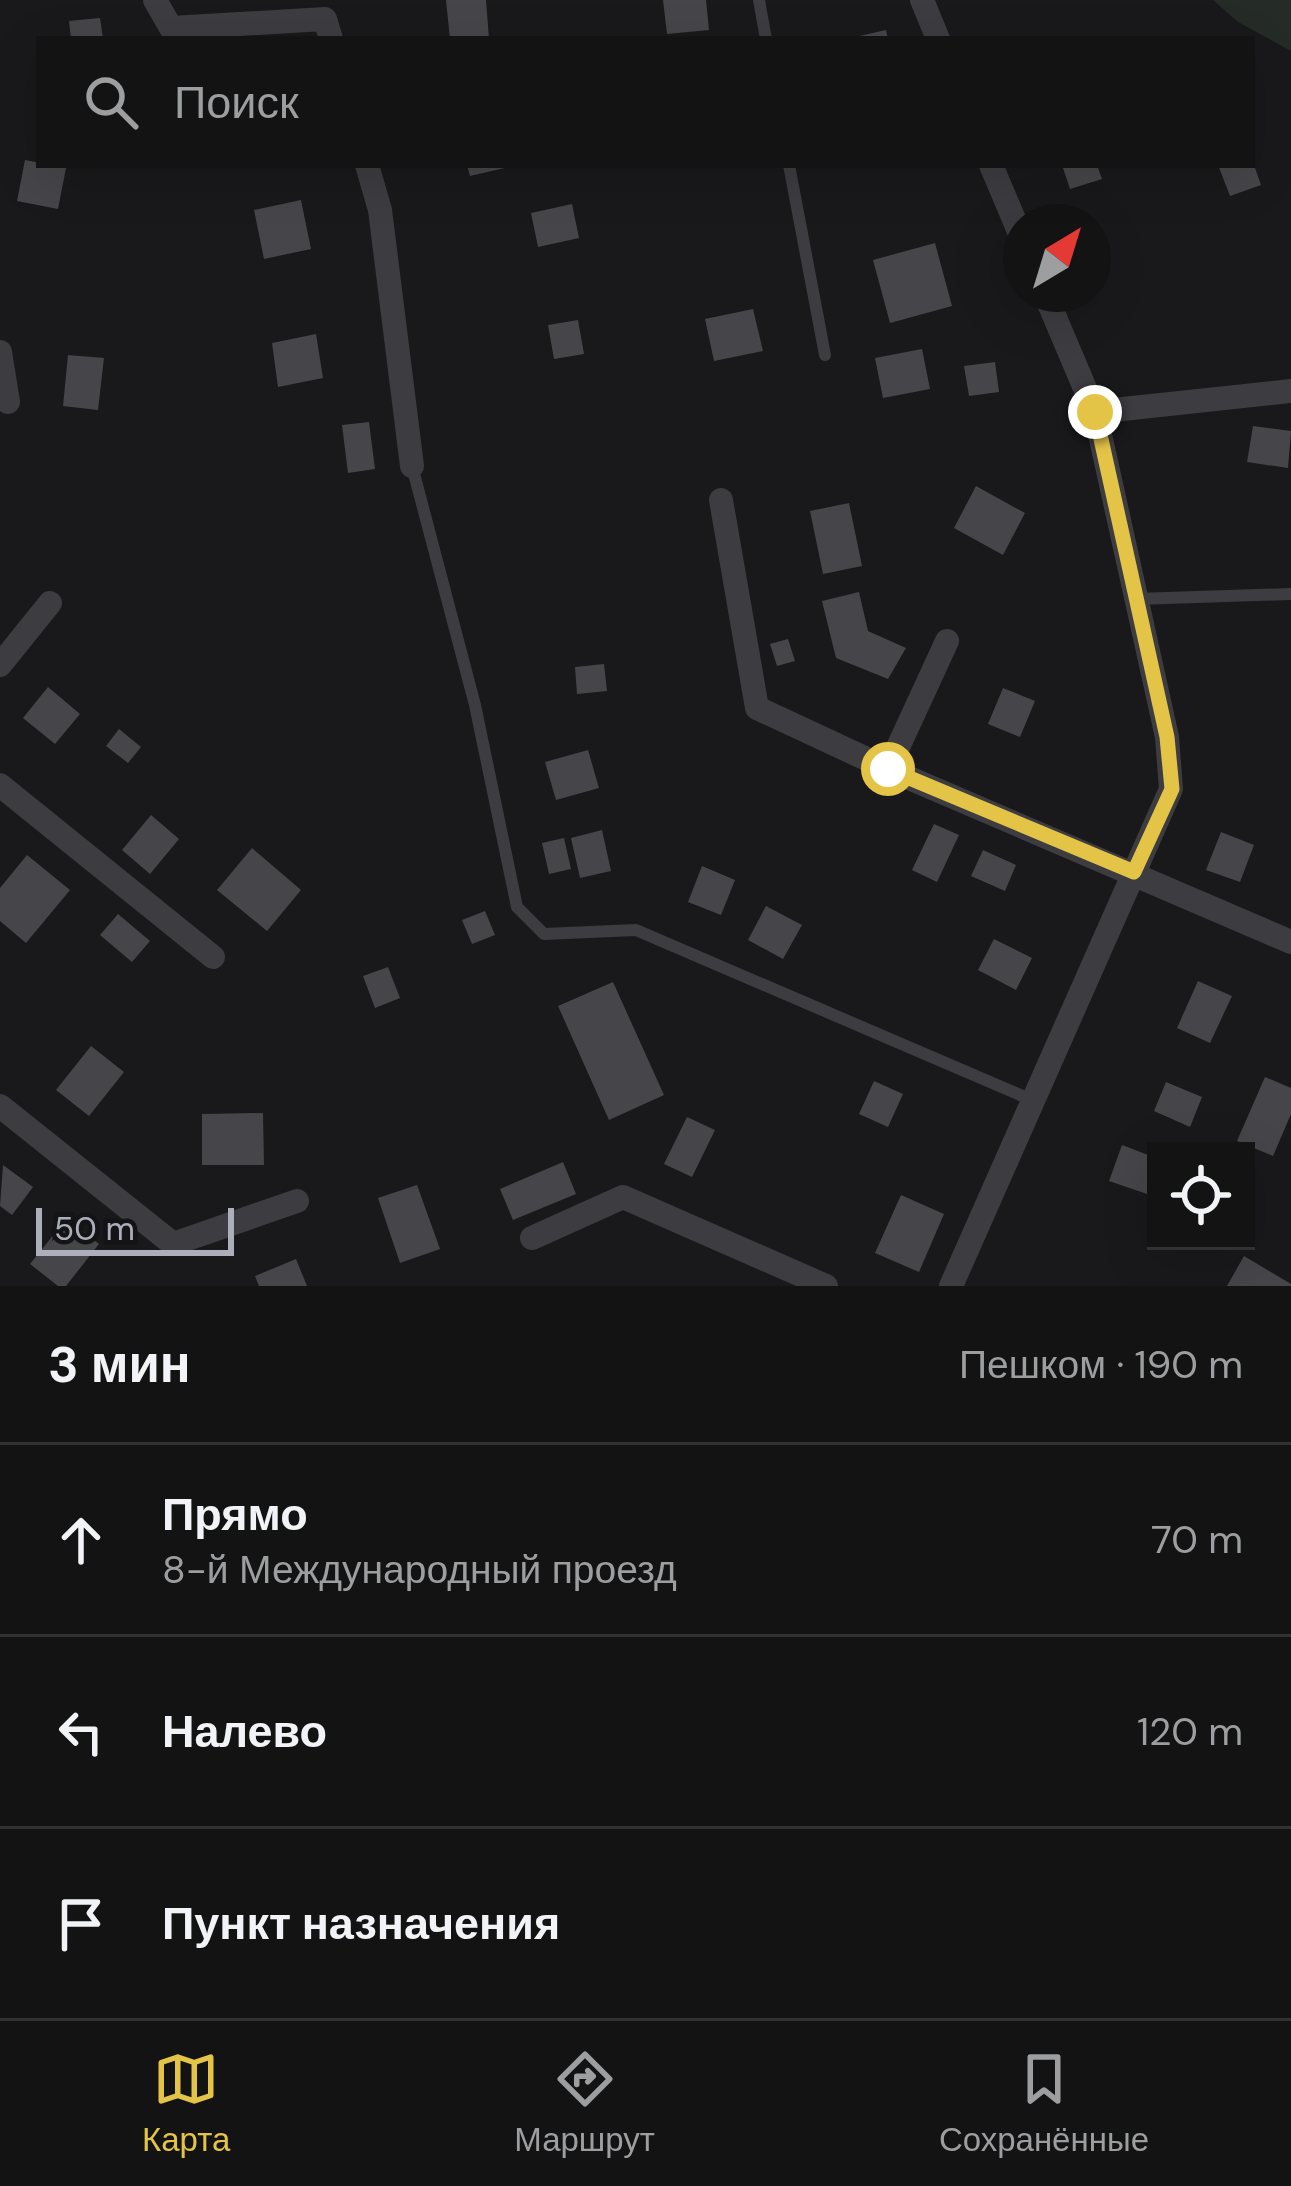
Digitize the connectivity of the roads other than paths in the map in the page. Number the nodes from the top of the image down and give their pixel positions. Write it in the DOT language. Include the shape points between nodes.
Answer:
graph roads {
  1 [pos="155,0"];
  2 [pos="759,0"];
  3 [pos="922,0"];
  4 [pos="330,36"];
  5 [pos="765,36"];
  6 [pos="937,36"];
  7 [pos="368,168"];
  8 [pos="790,168"];
  9 [pos="992,168"];
  10 [pos="1007,204"];
  11 [pos="1053,312"];
  12 [pos="0,352"];
  13 [pos="825,355"];
  14 [pos="1291,391"];
  15 [pos="8,402"];
  16 [pos="1095,412"];
  17 [pos="412,466"];
  18 [pos="722,500"];
  19 [pos="1291,594"];
  20 [pos="1135,599"];
  21 [pos="50,603"];
  22 [pos="947,641"];
  23 [pos="0,665"];
  24 [pos="888,769"];
  25 [pos="0,785"];
  26 [pos="1134,872"];
  27 [pos="1291,942"];
  28 [pos="213,958"];
  29 [pos="1032,1100"];
  30 [pos="0,1106"];
  31 [pos="297,1202"];
  32 [pos="532,1238"];
  33 [pos="826,1286"];
  34 [pos="951,1286"];
  1 -- 4 [label="street" via="171,28 325,19"];
  2 -- 5 [label="lane"];
  3 -- 6 [label="street"];
  7 -- 17 [label="street"];
  8 -- 13 [label="lane"];
  9 -- 10 [label="street"];
  11 -- 16 [label="street"];
  12 -- 15 [label="street"];
  14 -- 16 [label="street"];
  16 -- 20 [label="street"];
  17 -- 29 [label="lane" via="517,907 544,934 635,929"];
  18 -- 24 [label="street" via="757,708"];
  19 -- 20 [label="lane"];
  20 -- 26 [label="street" via="1172,789"];
  21 -- 23 [label="street"];
  22 -- 24 [label="street"];
  24 -- 26 [label="street"];
  25 -- 28 [label="street"];
  26 -- 27 [label="street"];
  26 -- 29 [label="street"];
  29 -- 34 [label="street"];
  30 -- 31 [label="street" via="173,1244"];
  32 -- 33 [label="street" via="622,1197"];
}
